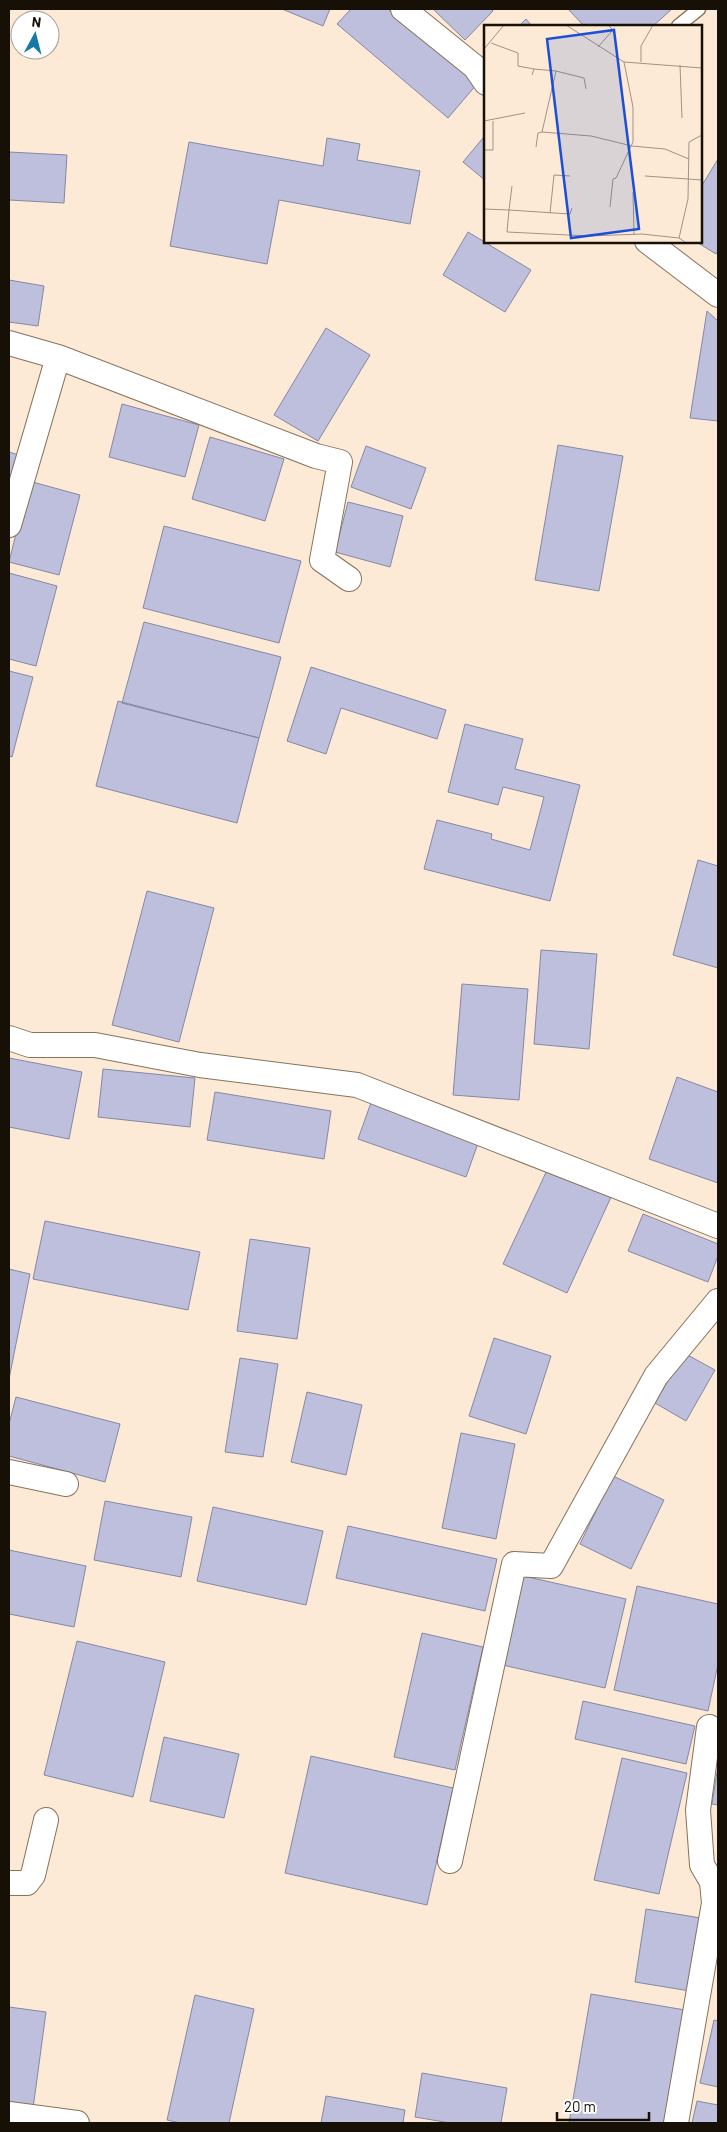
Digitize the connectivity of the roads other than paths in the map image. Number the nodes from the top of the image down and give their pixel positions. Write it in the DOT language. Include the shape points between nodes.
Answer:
graph roads {
  1 [pos="403,9"];
  2 [pos="699,9"];
  3 [pos="679,25"];
  4 [pos="484,80"];
  5 [pos="648,242"];
  6 [pos="718,295"];
  7 [pos="9,343"];
  8 [pos="58,357"];
  9 [pos="9,525"];
  10 [pos="349,579"];
  11 [pos="9,1038"];
  12 [pos="718,1226"];
  13 [pos="718,1301"];
  14 [pos="9,1472"];
  15 [pos="66,1484"];
  16 [pos="709,1727"];
  17 [pos="46,1820"];
  18 [pos="450,1861"];
  19 [pos="9,1883"];
  20 [pos="9,2114"];
  21 [pos="77,2123"];
  22 [pos="676,2123"];
  1 -- 4 [label="street" via="475,66"];
  2 -- 3 [label="lane"];
  5 -- 6 [label="street"];
  7 -- 8 [label="street"];
  8 -- 9 [label="street"];
  8 -- 10 [label="street" via="316,456 340,462 322,560"];
  11 -- 12 [label="street" via="30,1045 95,1045 200,1065 357,1085"];
  13 -- 18 [label="street" via="656,1376 551,1566 514,1564"];
  14 -- 15 [label="street"];
  16 -- 22 [label="street" via="698,1810 702,1865 712,1882 714,1903"];
  17 -- 19 [label="street" via="33,1875 27,1883"];
  20 -- 21 [label="street"];
}
